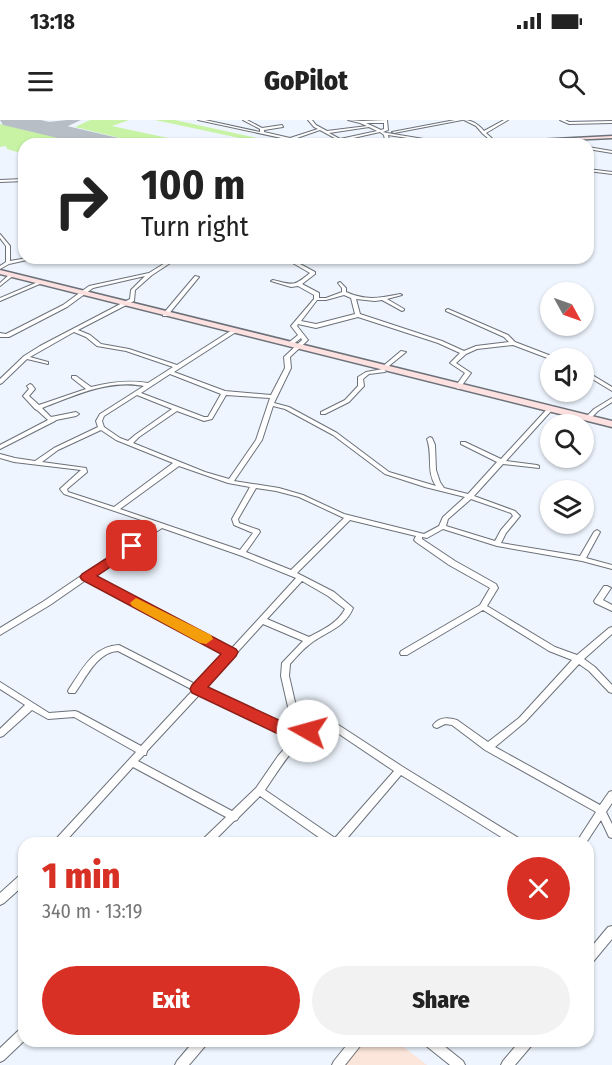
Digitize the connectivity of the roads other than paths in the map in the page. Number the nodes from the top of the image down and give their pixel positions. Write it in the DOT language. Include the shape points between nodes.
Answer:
graph roads {
  1 [pos="200,120"];
  2 [pos="245,120"];
  3 [pos="310,120"];
  4 [pos="350,120"];
  5 [pos="460,120"];
  6 [pos="466,120"];
  7 [pos="506,120"];
  8 [pos="562,120"];
  9 [pos="385,121"];
  10 [pos="583,121"];
  11 [pos="361,122"];
  12 [pos="612,122"];
  13 [pos="282,126"];
  14 [pos="368,127"];
  15 [pos="309,129"];
  16 [pos="321,129"];
  17 [pos="262,131"];
  18 [pos="327,132"];
  19 [pos="380,132"];
  20 [pos="484,133"];
  21 [pos="386,134"];
  22 [pos="612,137"];
  23 [pos="286,138"];
  24 [pos="293,138"];
  25 [pos="336,138"];
  26 [pos="359,138"];
  27 [pos="387,138"];
  28 [pos="413,138"];
  29 [pos="490,138"];
  30 [pos="592,138"];
  31 [pos="594,149"];
  32 [pos="612,152"];
  33 [pos="594,171"];
  34 [pos="612,173"];
  35 [pos="18,180"];
  36 [pos="0,182"];
  37 [pos="0,235"];
  38 [pos="18,261"];
  39 [pos="8,263"];
  40 [pos="166,264"];
  41 [pos="297,264"];
  42 [pos="0,270"];
  43 [pos="150,274"];
  44 [pos="12,275"];
  45 [pos="197,277"];
  46 [pos="273,280"];
  47 [pos="40,282"];
  48 [pos="340,283"];
  49 [pos="0,285"];
  50 [pos="299,285"];
  51 [pos="291,286"];
  52 [pos="315,291"];
  53 [pos="81,293"];
  54 [pos="344,293"];
  55 [pos="400,296"];
  56 [pos="353,297"];
  57 [pos="382,298"];
  58 [pos="316,299"];
  59 [pos="0,300"];
  60 [pos="126,304"];
  61 [pos="402,310"];
  62 [pos="448,310"];
  63 [pos="165,315"];
  64 [pos="358,315"];
  65 [pos="297,322"];
  66 [pos="74,330"];
  67 [pos="234,331"];
  68 [pos="0,335"];
  69 [pos="302,335"];
  70 [pos="513,343"];
  71 [pos="289,345"];
  72 [pos="298,347"];
  73 [pos="403,351"];
  74 [pos="464,353"];
  75 [pos="540,353"];
  76 [pos="26,357"];
  77 [pos="46,363"];
  78 [pos="369,364"];
  79 [pos="177,367"];
  80 [pos="384,368"];
  81 [pos="170,372"];
  82 [pos="74,377"];
  83 [pos="594,378"];
  84 [pos="0,382"];
  85 [pos="147,385"];
  86 [pos="30,386"];
  87 [pos="458,387"];
  88 [pos="90,389"];
  89 [pos="612,389"];
  90 [pos="136,393"];
  91 [pos="224,393"];
  92 [pos="273,397"];
  93 [pos="612,400"];
  94 [pos="271,404"];
  95 [pos="37,408"];
  96 [pos="176,409"];
  97 [pos="550,409"];
  98 [pos="323,413"];
  99 [pos="76,414"];
  100 [pos="571,414"];
  101 [pos="592,414"];
  102 [pos="53,420"];
  103 [pos="594,420"];
  104 [pos="612,424"];
  105 [pos="101,429"];
  106 [pos="430,439"];
  107 [pos="130,443"];
  108 [pos="463,443"];
  109 [pos="0,447"];
  110 [pos="0,456"];
  111 [pos="502,462"];
  112 [pos="36,463"];
  113 [pos="178,463"];
  114 [pos="537,467"];
  115 [pos="230,482"];
  116 [pos="254,486"];
  117 [pos="441,488"];
  118 [pos="469,496"];
  119 [pos="114,510"];
  120 [pos="348,518"];
  121 [pos="161,525"];
  122 [pos="442,527"];
  123 [pos="597,532"];
  124 [pos="419,536"];
  125 [pos="497,544"];
  126 [pos="242,553"];
  127 [pos="582,559"];
  128 [pos="612,567"];
  129 [pos="292,574"];
  130 [pos="87,577"];
  131 [pos="301,578"];
  132 [pos="607,588"];
  133 [pos="483,607"];
  134 [pos="612,608"];
  135 [pos="262,620"];
  136 [pos="612,630"];
  137 [pos="0,632"];
  138 [pos="309,640"];
  139 [pos="231,652"];
  140 [pos="404,654"];
  141 [pos="578,659"];
  142 [pos="0,685"];
  143 [pos="197,689"];
  144 [pos="612,690"];
  145 [pos="72,691"];
  146 [pos="31,705"];
  147 [pos="437,725"];
  148 [pos="0,734"];
  149 [pos="299,736"];
  150 [pos="488,747"];
  151 [pos="143,752"];
  152 [pos="134,763"];
  153 [pos="400,770"];
  154 [pos="259,791"];
  155 [pos="612,795"];
  156 [pos="601,810"];
  157 [pos="234,817"];
  158 [pos="612,834"];
  159 [pos="64,837"];
  160 [pos="212,837"];
  161 [pos="327,837"];
  162 [pos="341,837"];
  163 [pos="508,837"];
  164 [pos="585,837"];
  165 [pos="18,884"];
  166 [pos="0,900"];
  167 [pos="612,931"];
  168 [pos="594,952"];
  169 [pos="18,1039"];
  170 [pos="197,1047"];
  171 [pos="352,1047"];
  172 [pos="436,1047"];
  173 [pos="523,1047"];
  174 [pos="0,1056"];
  175 [pos="181,1065"];
  176 [pos="338,1065"];
  177 [pos="459,1065"];
  178 [pos="507,1065"];
  1 -- 17 [label="street"];
  2 -- 17 [label="street"];
  3 -- 16 [label="street"];
  4 -- 11 [label="street"];
  5 -- 21 [label="street"];
  6 -- 20 [label="street"];
  7 -- 20 [label="street"];
  8 -- 10 [label="street"];
  9 -- 11 [label="street"];
  9 -- 19 [label="street" via="387,129"];
  10 -- 12 [label="street"];
  11 -- 14 [label="street"];
  13 -- 17 [label="street"];
  14 -- 18 [label="street"];
  14 -- 19 [label="street"];
  15 -- 16 [label="street"];
  16 -- 18 [label="street"];
  16 -- 24 [label="street"];
  17 -- 23 [label="street"];
  18 -- 25 [label="street"];
  19 -- 21 [label="street"];
  19 -- 26 [label="street"];
  20 -- 29 [label="street"];
  21 -- 27 [label="street"];
  21 -- 28 [label="street"];
  22 -- 30 [label="main road"];
  31 -- 32 [label="street"];
  33 -- 34 [label="street"];
  35 -- 36 [label="street"];
  37 -- 39 [label="street" via="8,246"];
  38 -- 39 [label="street"];
  39 -- 42 [label="street"];
  40 -- 43 [label="street"];
  41 -- 50 [label="street" via="313,273"];
  42 -- 44 [label="main road"];
  43 -- 53 [label="street" via="103,283"];
  43 -- 60 [label="street" via="133,290 134,298"];
  44 -- 47 [label="main road"];
  44 -- 49 [label="street"];
  45 -- 63 [label="street"];
  46 -- 51 [label="street"];
  47 -- 53 [label="main road"];
  47 -- 59 [label="street"];
  48 -- 54 [label="street"];
  50 -- 51 [label="street"];
  50 -- 52 [label="street"];
  51 -- 52 [label="street" via="303,292"];
  52 -- 58 [label="street"];
  53 -- 60 [label="main road"];
  53 -- 68 [label="street" via="65,306 7,336"];
  54 -- 56 [label="street"];
  54 -- 58 [label="street"];
  55 -- 57 [label="street"];
  56 -- 57 [label="street"];
  56 -- 64 [label="street"];
  57 -- 61 [label="street"];
  58 -- 65 [label="street"];
  60 -- 63 [label="main road"];
  60 -- 66 [label="street"];
  62 -- 70 [label="street" via="506,336"];
  63 -- 67 [label="main road"];
  64 -- 65 [label="street" via="316,326"];
  64 -- 74 [label="street"];
  65 -- 69 [label="street" via="294,326"];
  66 -- 76 [label="street"];
  66 -- 79 [label="street" via="99,345 128,350"];
  67 -- 71 [label="main road"];
  67 -- 79 [label="street"];
  69 -- 71 [label="street"];
  69 -- 72 [label="street" via="305,340"];
  70 -- 74 [label="street"];
  70 -- 75 [label="street"];
  71 -- 72 [label="main road"];
  72 -- 78 [label="main road"];
  72 -- 92 [label="street" via="287,357 288,368"];
  73 -- 80 [label="street"];
  74 -- 87 [label="street" via="453,363 468,373"];
  76 -- 77 [label="street"];
  76 -- 84 [label="street"];
  78 -- 80 [label="main road"];
  78 -- 98 [label="street" via="382,371 363,375 361,386 351,397"];
  79 -- 81 [label="street"];
  80 -- 87 [label="main road"];
  81 -- 85 [label="street"];
  81 -- 91 [label="street"];
  82 -- 88 [label="street"];
  83 -- 89 [label="street"];
  85 -- 88 [label="street" via="133,381"];
  85 -- 90 [label="street"];
  86 -- 95 [label="street" via="33,389 26,396"];
  87 -- 97 [label="main road"];
  88 -- 95 [label="street"];
  90 -- 96 [label="street"];
  90 -- 105 [label="street" via="102,415"];
  91 -- 92 [label="street"];
  91 -- 96 [label="street" via="210,418"];
  92 -- 94 [label="street"];
  93 -- 101 [label="street"];
  94 -- 115 [label="street" via="254,451"];
  94 -- 117 [label="street" via="287,408 335,434 387,473"];
  95 -- 102 [label="street"];
  96 -- 107 [label="street"];
  97 -- 100 [label="main road"];
  97 -- 111 [label="street"];
  99 -- 102 [label="street"];
  102 -- 109 [label="street"];
  103 -- 104 [label="main road"];
  105 -- 107 [label="street"];
  105 -- 112 [label="street" via="56,449"];
  106 -- 117 [label="street" via="434,447 432,470"];
  107 -- 113 [label="street"];
  108 -- 111 [label="street"];
  110 -- 112 [label="street"];
  111 -- 114 [label="street"];
  111 -- 118 [label="street"];
  112 -- 119 [label="street" via="84,469 63,489"];
  113 -- 115 [label="street"];
  113 -- 119 [label="street"];
  115 -- 116 [label="street"];
  116 -- 120 [label="street" via="301,496"];
  116 -- 126 [label="street" via="235,519 236,524 257,532"];
  117 -- 118 [label="street"];
  118 -- 122 [label="street"];
  118 -- 125 [label="street" via="517,516"];
  119 -- 121 [label="street"];
  120 -- 124 [label="street"];
  120 -- 129 [label="street"];
  121 -- 126 [label="street"];
  121 -- 130 [label="street"];
  122 -- 124 [label="street" via="434,534"];
  122 -- 125 [label="street"];
  123 -- 127 [label="street"];
  124 -- 133 [label="street" via="418,540 452,564 493,586"];
  125 -- 127 [label="street"];
  126 -- 129 [label="street"];
  127 -- 128 [label="street"];
  129 -- 131 [label="street"];
  130 -- 137 [label="street"];
  130 -- 139 [label="street"];
  131 -- 135 [label="street"];
  131 -- 138 [label="street" via="349,608 340,620"];
  132 -- 134 [label="street" via="598,601"];
  133 -- 140 [label="street"];
  133 -- 141 [label="street" via="552,649"];
  135 -- 138 [label="street"];
  135 -- 139 [label="street"];
  136 -- 141 [label="street"];
  138 -- 149 [label="street" via="286,663 285,676"];
  139 -- 143 [label="street"];
  141 -- 144 [label="street"];
  141 -- 150 [label="street" via="530,712"];
  142 -- 146 [label="street"];
  143 -- 145 [label="street" via="112,647 101,651"];
  143 -- 149 [label="street"];
  143 -- 151 [label="street"];
  146 -- 148 [label="street"];
  146 -- 151 [label="street" via="48,716 75,714"];
  147 -- 150 [label="street" via="454,722"];
  149 -- 153 [label="street" via="322,726 334,726"];
  149 -- 154 [label="street"];
  150 -- 156 [label="street"];
  151 -- 152 [label="street"];
  152 -- 157 [label="street"];
  152 -- 159 [label="street"];
  153 -- 162 [label="street"];
  153 -- 163 [label="street"];
  154 -- 157 [label="street"];
  154 -- 161 [label="street"];
  155 -- 156 [label="street"];
  156 -- 158 [label="street"];
  156 -- 164 [label="street"];
  157 -- 160 [label="street"];
  165 -- 166 [label="street"];
  167 -- 168 [label="street"];
  169 -- 174 [label="street"];
  170 -- 175 [label="street"];
  171 -- 176 [label="street"];
  172 -- 177 [label="street"];
  173 -- 178 [label="street"];
}
